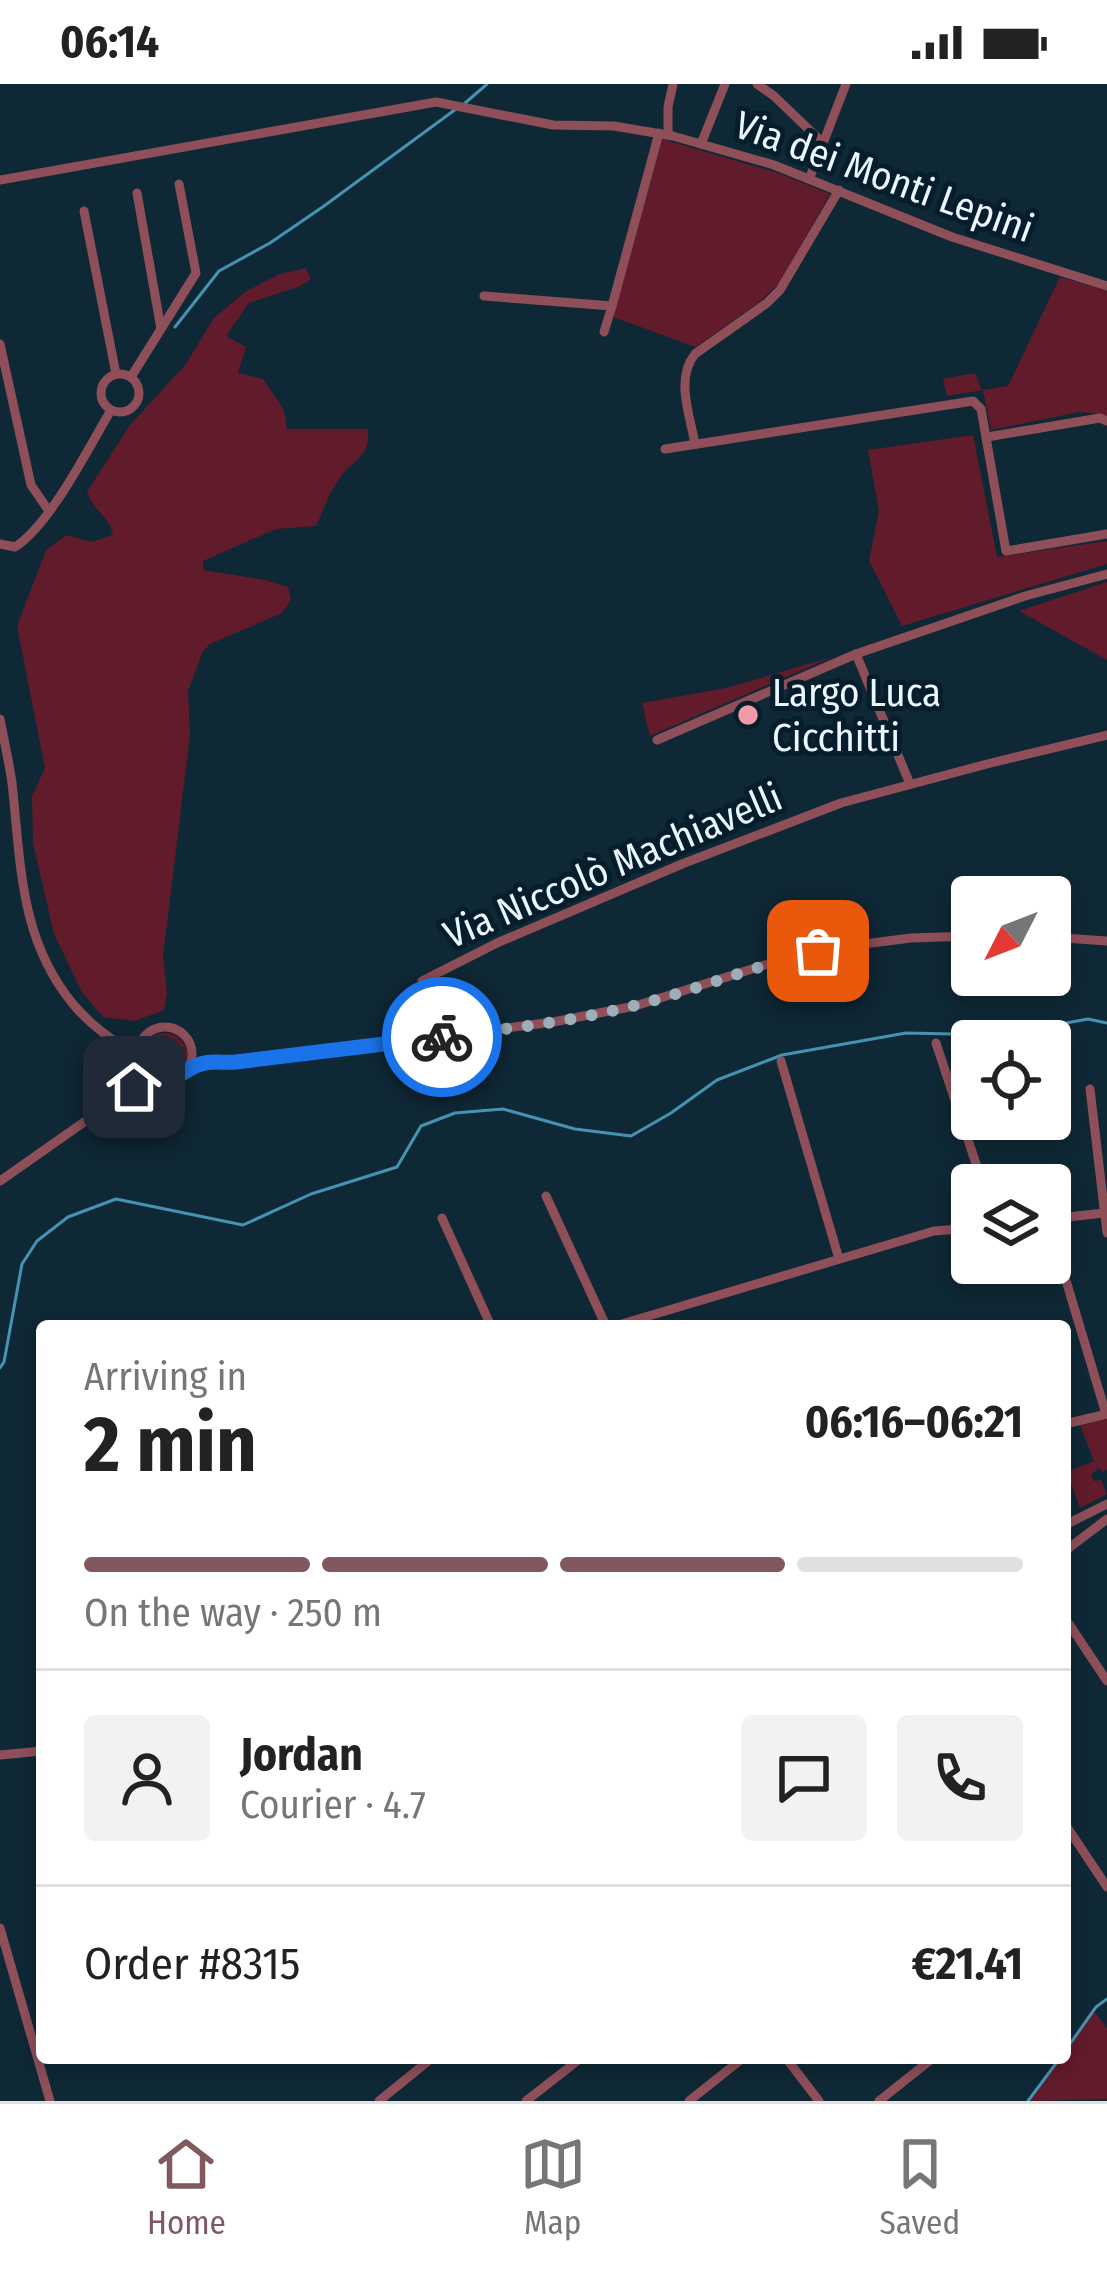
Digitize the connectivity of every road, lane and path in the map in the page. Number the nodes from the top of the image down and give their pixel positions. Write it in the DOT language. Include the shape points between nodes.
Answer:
graph roads {
  1 [pos="673,84"];
  2 [pos="725,84"];
  3 [pos="757,84"];
  4 [pos="846,84"];
  5 [pos="664,134"];
  6 [pos="823,143"];
  7 [pos="701,144"];
  8 [pos="810,177"];
  9 [pos="0,181"];
  10 [pos="179,184"];
  11 [pos="839,190"];
  12 [pos="136,193"];
  13 [pos="85,211"];
  14 [pos="1107,286"];
  15 [pos="484,296"];
  16 [pos="612,306"];
  17 [pos="161,329"];
  18 [pos="604,332"];
  19 [pos="0,344"];
  20 [pos="116,374"];
  21 [pos="131,377"];
  22 [pos="111,410"];
  23 [pos="1107,421"];
  24 [pos="986,437"];
  25 [pos="695,444"];
  26 [pos="665,449"];
  27 [pos="49,511"];
  28 [pos="1107,534"];
  29 [pos="0,544"];
  30 [pos="1107,574"];
  31 [pos="856,653"];
  32 [pos="0,719"];
  33 [pos="1107,735"];
  34 [pos="657,740"];
  35 [pos="910,784"];
  36 [pos="951,937"];
  37 [pos="1071,938"];
  38 [pos="1107,941"];
  39 [pos="422,981"];
  40 [pos="142,1041"];
  41 [pos="118,1043"];
  42 [pos="936,1043"];
  43 [pos="192,1052"];
  44 [pos="781,1061"];
  45 [pos="141,1063"];
  46 [pos="205,1063"];
  47 [pos="188,1068"];
  48 [pos="160,1080"];
  49 [pos="134,1087"];
  50 [pos="1090,1089"];
  51 [pos="976,1164"];
  52 [pos="0,1181"];
  53 [pos="546,1196"];
  54 [pos="1105,1213"];
  55 [pos="442,1218"];
  56 [pos="1071,1219"];
  57 [pos="951,1230"];
  58 [pos="1107,1233"];
  59 [pos="839,1259"];
  60 [pos="1068,1284"];
  61 [pos="488,1320"];
  62 [pos="602,1320"];
  63 [pos="635,1320"];
  64 [pos="1107,1414"];
  65 [pos="1071,1423"];
  66 [pos="1107,1504"];
  67 [pos="1107,1519"];
  68 [pos="1071,1522"];
  69 [pos="1071,1546"];
  70 [pos="1071,1627"];
  71 [pos="1107,1681"];
  72 [pos="36,1752"];
  73 [pos="0,1755"];
  74 [pos="1071,1833"];
  75 [pos="1107,1887"];
  76 [pos="0,1928"];
  77 [pos="36,2053"];
  78 [pos="39,2064"];
  79 [pos="425,2064"];
  80 [pos="573,2064"];
  81 [pos="735,2064"];
  82 [pos="791,2064"];
  83 [pos="925,2064"];
  84 [pos="50,2101"];
  85 [pos="379,2101"];
  86 [pos="526,2101"];
  87 [pos="689,2101"];
  88 [pos="819,2101"];
  89 [pos="879,2101"];
  1 -- 5 [label="street"];
  2 -- 7 [label="street"];
  3 -- 6 [label="street"];
  4 -- 6 [label="street"];
  5 -- 7 [label="street, Via dei Monti Lepini"];
  5 -- 9 [label="street, Via dei Monti Lepini" via="436,102"];
  5 -- 16 [label="street"];
  6 -- 8 [label="street"];
  7 -- 8 [label="street, Via dei Monti Lepini"];
  8 -- 11 [label="street, Via dei Monti Lepini"];
  10 -- 17 [label="street" via="196,273"];
  11 -- 14 [label="street, Via dei Monti Lepini"];
  11 -- 25 [label="street" via="780,290 688,363"];
  12 -- 17 [label="street"];
  13 -- 20 [label="street"];
  15 -- 16 [label="street"];
  16 -- 18 [label="street"];
  17 -- 21 [label="street"];
  19 -- 27 [label="street" via="31,485"];
  20 -- 21 [label="street"];
  20 -- 22 [label="street" via="101,393"];
  21 -- 22 [label="street" via="137,402"];
  22 -- 27 [label="street"];
  23 -- 24 [label="street"];
  24 -- 25 [label="street" via="981,407 971,401"];
  24 -- 28 [label="street" via="1006,551"];
  25 -- 26 [label="street"];
  27 -- 29 [label="street" via="20,545"];
  30 -- 31 [label="street"];
  31 -- 34 [label="street"];
  31 -- 35 [label="street"];
  32 -- 41 [label="street" via="32,922 64,992"];
  33 -- 35 [label="street, Via Niccolò Machiavelli"];
  35 -- 39 [label="street, Via Niccolò Machiavelli" via="682,864"];
  36 -- 46 [label="street" via="818,951 554,1022"];
  37 -- 38 [label="street"];
  40 -- 41 [label="street"];
  40 -- 43 [label="street" via="171,1028"];
  40 -- 45 [label="street"];
  41 -- 45 [label="street"];
  42 -- 51 [label="street"];
  43 -- 46 [label="street"];
  43 -- 47 [label="street"];
  44 -- 59 [label="street"];
  45 -- 48 [label="street"];
  45 -- 49 [label="street"];
  46 -- 47 [label="street"];
  47 -- 48 [label="street"];
  48 -- 49 [label="street"];
  49 -- 52 [label="street"];
  50 -- 54 [label="street"];
  53 -- 62 [label="street"];
  54 -- 56 [label="street"];
  54 -- 58 [label="street"];
  55 -- 61 [label="street"];
  57 -- 59 [label="street"];
  59 -- 63 [label="street"];
  60 -- 64 [label="street"];
  64 -- 65 [label="street"];
  66 -- 68 [label="street"];
  67 -- 69 [label="street"];
  70 -- 71 [label="street"];
  72 -- 73 [label="street"];
  74 -- 75 [label="street"];
  76 -- 77 [label="street"];
  78 -- 84 [label="street"];
  79 -- 85 [label="street"];
  80 -- 86 [label="street"];
  81 -- 87 [label="street"];
  82 -- 88 [label="street"];
  83 -- 89 [label="street"];
}
